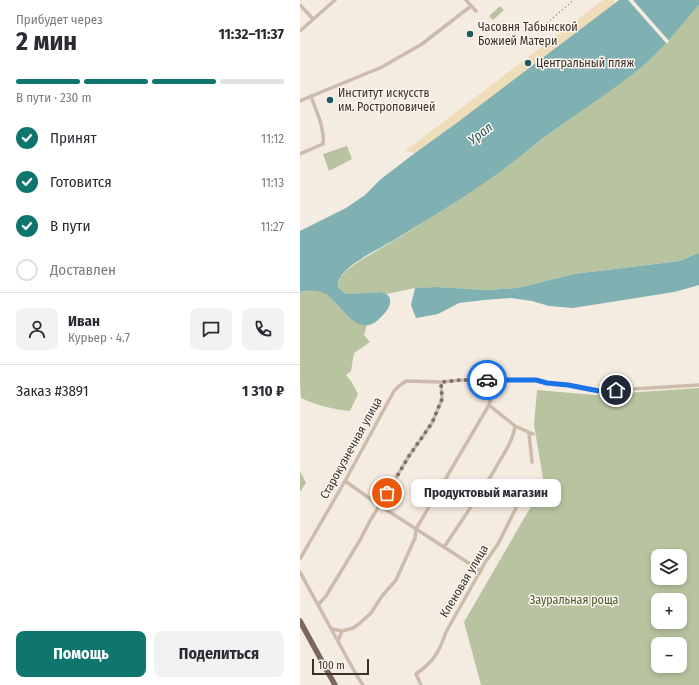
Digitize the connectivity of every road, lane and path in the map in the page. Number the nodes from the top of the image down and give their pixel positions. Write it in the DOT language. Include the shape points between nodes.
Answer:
graph roads {
  1 [pos="335,0"];
  2 [pos="466,0"];
  3 [pos="300,5"];
  4 [pos="471,6"];
  5 [pos="476,11"];
  6 [pos="313,19"];
  7 [pos="300,31"];
  8 [pos="311,96"];
  9 [pos="300,101"];
  10 [pos="300,154"];
  11 [pos="496,380"];
  12 [pos="441,382"];
  13 [pos="699,385"];
  14 [pos="489,405"];
  15 [pos="514,426"];
  16 [pos="532,462"];
  17 [pos="345,481"];
  18 [pos="524,492"];
  19 [pos="379,506"];
  20 [pos="416,529"];
  21 [pos="444,547"];
  22 [pos="300,558"];
  23 [pos="480,571"];
  24 [pos="300,572"];
  25 [pos="318,606"];
  26 [pos="300,622"];
  27 [pos="332,629"];
  28 [pos="342,631"];
  29 [pos="338,641"];
  30 [pos="335,685"];
  31 [pos="363,685"];
  32 [pos="421,685"];
  1 -- 6 [label="street"];
  2 -- 4 [label="street"];
  3 -- 6 [label="street"];
  4 -- 5 [label="street"];
  4 -- 8 [label="street" via="422,44 382,67"];
  6 -- 7 [label="street"];
  8 -- 9 [label="street"];
  8 -- 10 [label="street" via="323,144"];
  11 -- 12 [label="street, Старокузнечная улица"];
  11 -- 13 [label="street, Старокузнечная улица" via="536,380 599,391"];
  11 -- 14 [label="street"];
  12 -- 17 [label="street, Старокузнечная улица" via="406,381 394,391"];
  12 -- 19 [label="street" via="442,399 432,423"];
  14 -- 15 [label="street"];
  14 -- 20 [label="street"];
  15 -- 16 [label="street" via="531,434"];
  15 -- 21 [label="street" via="514,435 506,449 475,502"];
  17 -- 19 [label="street"];
  17 -- 22 [label="street, Старокузнечная улица"];
  18 -- 23 [label="street, Кленовая улица" via="498,544"];
  19 -- 20 [label="street"];
  19 -- 25 [label="street"];
  20 -- 21 [label="street"];
  20 -- 28 [label="street" via="415,538 396,580 359,624"];
  21 -- 23 [label="street"];
  23 -- 32 [label="street, Кленовая улица" via="446,632 436,656 416,674"];
  24 -- 25 [label="street"];
  25 -- 27 [label="street"];
  26 -- 30 [label="main road"];
  27 -- 28 [label="street"];
  27 -- 29 [label="street"];
  28 -- 29 [label="street"];
  29 -- 31 [label="street"];
}
